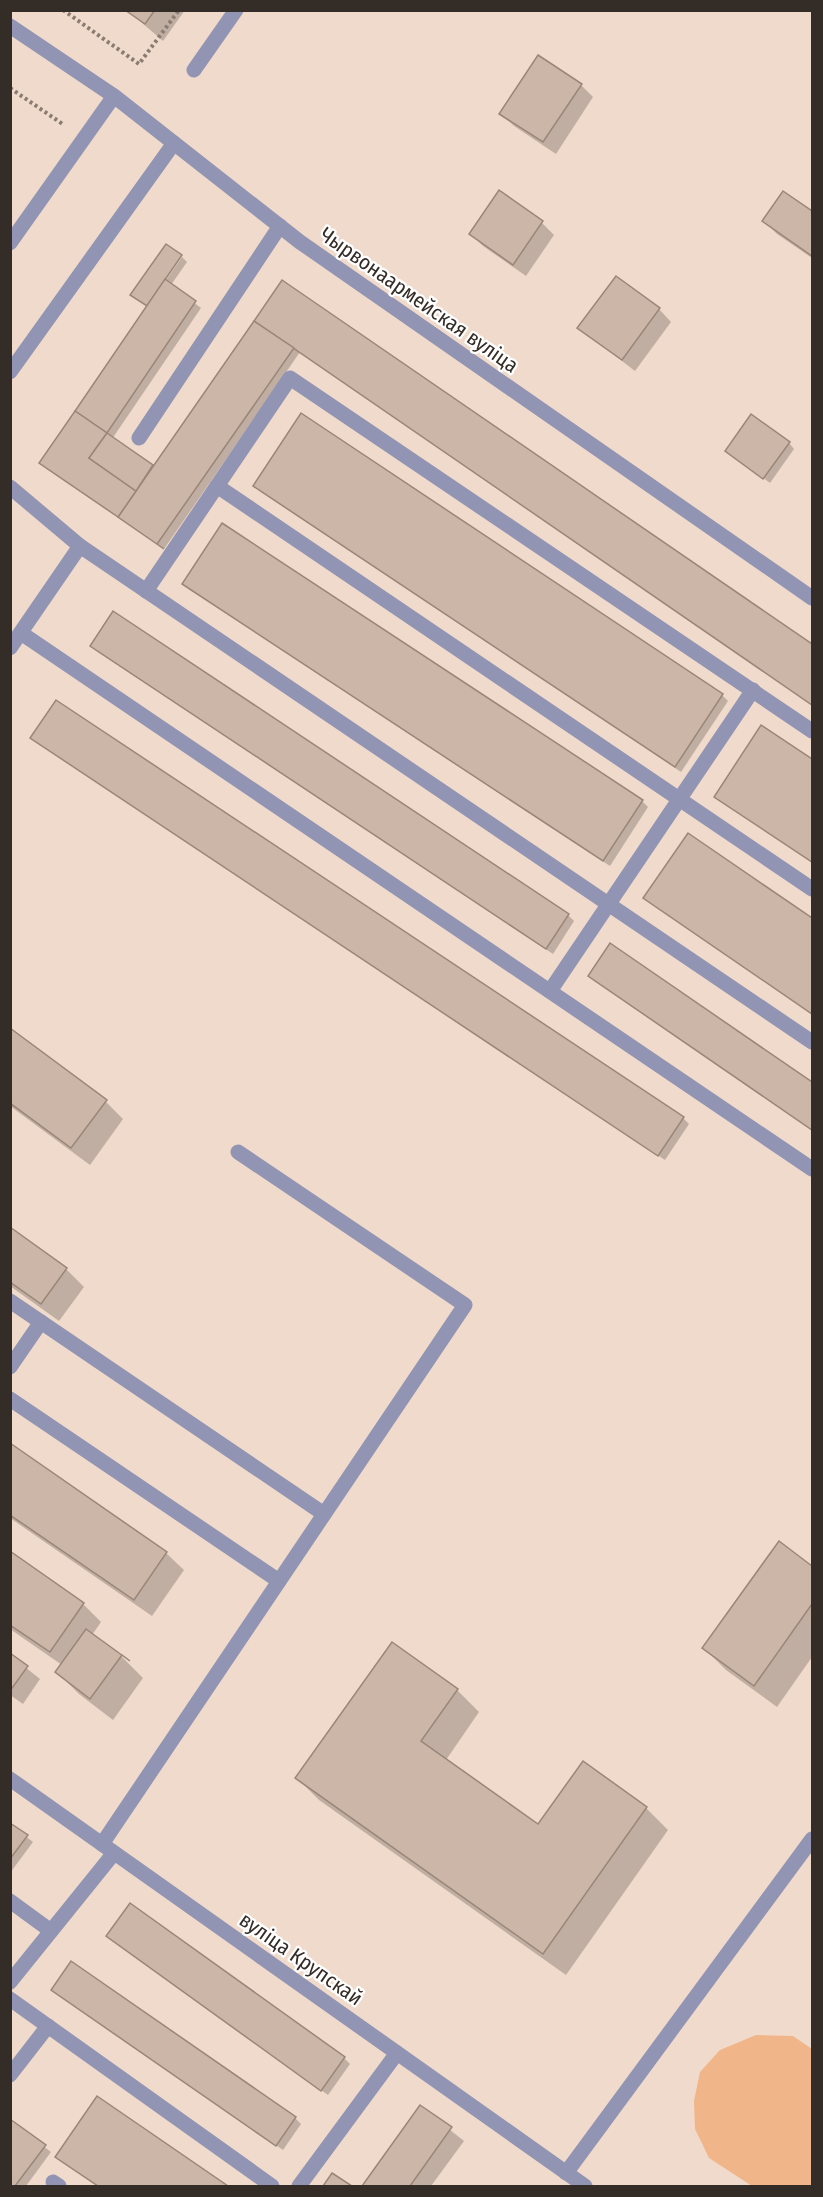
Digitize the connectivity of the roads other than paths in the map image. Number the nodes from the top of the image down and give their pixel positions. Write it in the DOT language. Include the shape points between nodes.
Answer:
graph roads {
  1 [pos="236,10"];
  2 [pos="10,26"];
  3 [pos="194,70"];
  4 [pos="114,96"];
  5 [pos="174,143"];
  6 [pos="280,226"];
  7 [pos="10,243"];
  8 [pos="10,372"];
  9 [pos="139,438"];
  10 [pos="218,486"];
  11 [pos="10,487"];
  12 [pos="80,546"];
  13 [pos="146,591"];
  14 [pos="813,598"];
  15 [pos="21,633"];
  16 [pos="10,648"];
  17 [pos="753,690"];
  18 [pos="813,731"];
  19 [pos="680,799"];
  20 [pos="813,889"];
  21 [pos="609,904"];
  22 [pos="550,991"];
  23 [pos="813,1042"];
  24 [pos="238,1152"];
  25 [pos="813,1169"];
  26 [pos="10,1301"];
  27 [pos="41,1322"];
  28 [pos="10,1367"];
  29 [pos="10,1399"];
  30 [pos="324,1514"];
  31 [pos="279,1581"];
  32 [pos="10,1779"];
  33 [pos="813,1839"];
  34 [pos="108,1848"];
  35 [pos="10,1901"];
  36 [pos="51,1931"];
  37 [pos="10,1982"];
  38 [pos="10,1999"];
  39 [pos="48,2026"];
  40 [pos="397,2053"];
  41 [pos="10,2075"];
  42 [pos="566,2174"];
  43 [pos="272,2187"];
  44 [pos="298,2187"];
  45 [pos="585,2187"];
  1 -- 3 [label="street"];
  2 -- 4 [label="street, Чырвонаармейская вуліца"];
  4 -- 5 [label="street, Чырвонаармейская вуліца"];
  4 -- 7 [label="street"];
  5 -- 6 [label="street, Чырвонаармейская вуліца"];
  5 -- 8 [label="street"];
  6 -- 9 [label="street"];
  6 -- 14 [label="street, Чырвонаармейская вуліца"];
  10 -- 13 [label="street"];
  10 -- 17 [label="street" via="290,378"];
  10 -- 19 [label="street"];
  11 -- 12 [label="street"];
  12 -- 13 [label="street"];
  12 -- 15 [label="street"];
  13 -- 21 [label="street"];
  15 -- 16 [label="street"];
  15 -- 22 [label="street"];
  17 -- 18 [label="street"];
  17 -- 19 [label="street"];
  19 -- 20 [label="street"];
  19 -- 21 [label="street"];
  21 -- 22 [label="street"];
  21 -- 23 [label="street"];
  22 -- 25 [label="street"];
  24 -- 30 [label="street" via="465,1305"];
  26 -- 27 [label="street"];
  27 -- 28 [label="street"];
  27 -- 30 [label="street"];
  29 -- 31 [label="street"];
  30 -- 31 [label="street"];
  31 -- 34 [label="street"];
  32 -- 34 [label="street, вуліца Крупскай"];
  33 -- 42 [label="street"];
  34 -- 36 [label="street"];
  34 -- 40 [label="street, вуліца Крупскай"];
  35 -- 36 [label="street"];
  36 -- 37 [label="street"];
  38 -- 39 [label="street"];
  39 -- 41 [label="street"];
  39 -- 43 [label="street"];
  40 -- 42 [label="street, вуліца Крупскай"];
  40 -- 44 [label="street"];
  42 -- 45 [label="street, вуліца Крупскай"];
}
